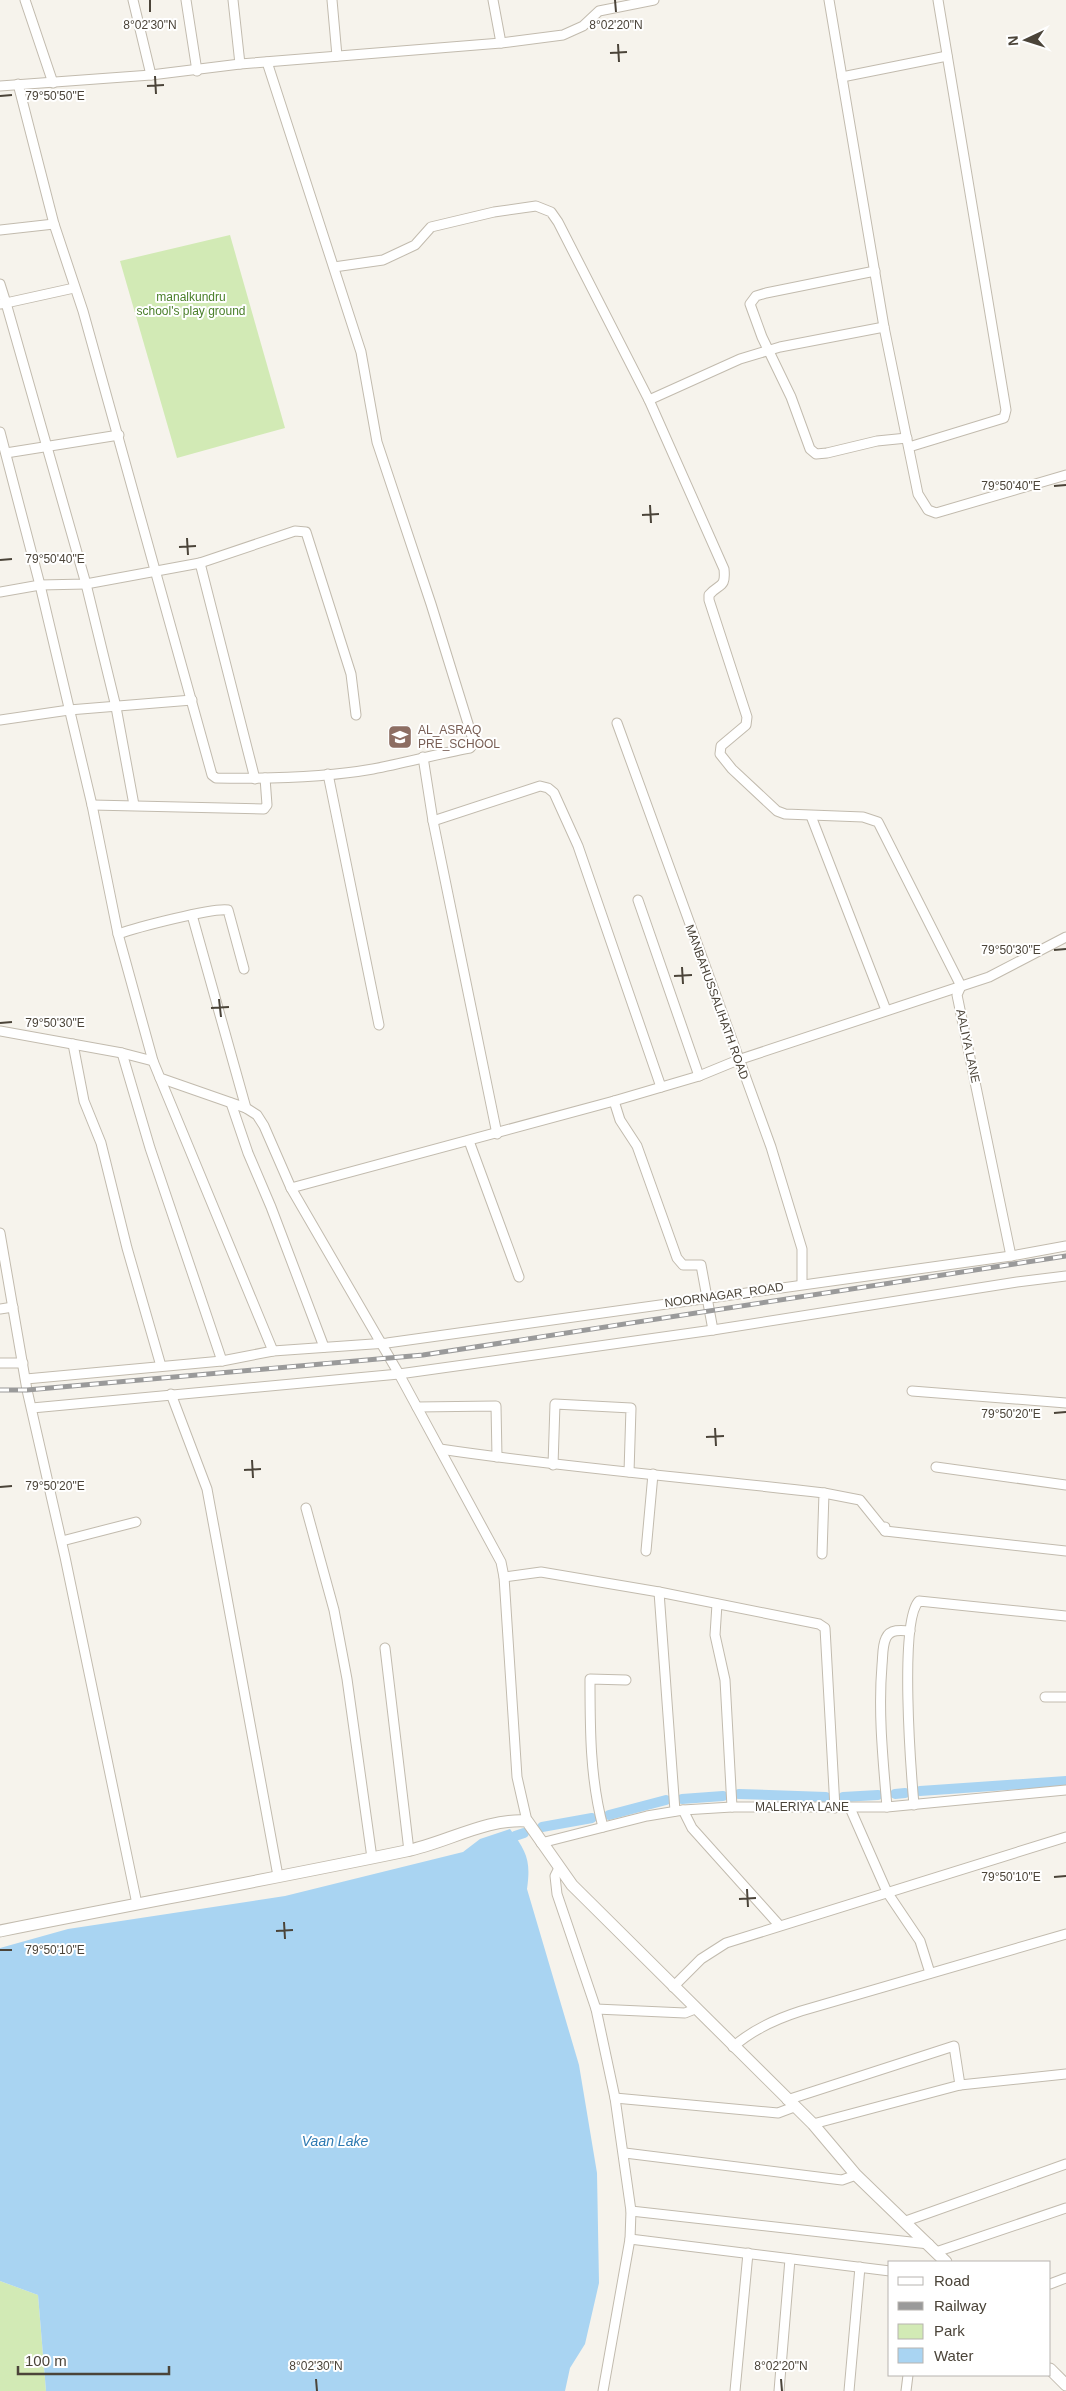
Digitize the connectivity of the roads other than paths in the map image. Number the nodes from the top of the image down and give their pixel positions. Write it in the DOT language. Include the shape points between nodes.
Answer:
graph roads {
  1 [pos="25,0"];
  2 [pos="133,0"];
  3 [pos="186,0"];
  4 [pos="233,0"];
  5 [pos="332,0"];
  6 [pos="493,0"];
  7 [pos="654,0"];
  8 [pos="829,0"];
  9 [pos="938,0"];
  10 [pos="501,43"];
  11 [pos="337,56"];
  12 [pos="947,56"];
  13 [pos="267,62"];
  14 [pos="240,64"];
  15 [pos="197,71"];
  16 [pos="151,75"];
  17 [pos="842,77"];
  18 [pos="53,83"];
  19 [pos="18,84"];
  20 [pos="0,86"];
  21 [pos="54,224"];
  22 [pos="0,230"];
  23 [pos="334,267"];
  24 [pos="875,271"];
  25 [pos="0,284"];
  26 [pos="74,288"];
  27 [pos="3,304"];
  28 [pos="884,327"];
  29 [pos="768,350"];
  30 [pos="650,400"];
  31 [pos="0,432"];
  32 [pos="119,435"];
  33 [pos="908,442"];
  34 [pos="48,446"];
  35 [pos="6,453"];
  36 [pos="1066,475"];
  37 [pos="200,563"];
  38 [pos="156,570"];
  39 [pos="86,584"];
  40 [pos="40,585"];
  41 [pos="0,592"];
  42 [pos="192,700"];
  43 [pos="116,707"];
  44 [pos="69,710"];
  45 [pos="356,715"];
  46 [pos="0,720"];
  47 [pos="617,723"];
  48 [pos="423,757"];
  49 [pos="328,774"];
  50 [pos="255,778"];
  51 [pos="265,778"];
  52 [pos="92,805"];
  53 [pos="134,805"];
  54 [pos="811,816"];
  55 [pos="433,822"];
  56 [pos="638,900"];
  57 [pos="192,915"];
  58 [pos="118,934"];
  59 [pos="1066,937"];
  60 [pos="244,969"];
  61 [pos="961,986"];
  62 [pos="886,1010"];
  63 [pos="379,1025"];
  64 [pos="0,1031"];
  65 [pos="73,1044"];
  66 [pos="122,1053"];
  67 [pos="738,1060"];
  68 [pos="152,1061"];
  69 [pos="699,1076"];
  70 [pos="160,1078"];
  71 [pos="661,1088"];
  72 [pos="614,1101"];
  73 [pos="231,1103"];
  74 [pos="246,1108"];
  75 [pos="496,1134"];
  76 [pos="469,1141"];
  77 [pos="291,1188"];
  78 [pos="0,1233"];
  79 [pos="1066,1246"];
  80 [pos="1011,1256"];
  81 [pos="1066,1276"];
  82 [pos="519,1278"];
  83 [pos="802,1284"];
  84 [pos="708,1297"];
  85 [pos="13,1307"];
  86 [pos="0,1309"];
  87 [pos="713,1330"];
  88 [pos="381,1343"];
  89 [pos="324,1347"];
  90 [pos="273,1351"];
  91 [pos="222,1361"];
  92 [pos="23,1363"];
  93 [pos="0,1364"];
  94 [pos="161,1366"];
  95 [pos="399,1374"];
  96 [pos="26,1379"];
  97 [pos="912,1391"];
  98 [pos="171,1394"];
  99 [pos="1066,1403"];
  100 [pos="417,1407"];
  101 [pos="32,1408"];
  102 [pos="440,1449"];
  103 [pos="497,1457"];
  104 [pos="553,1465"];
  105 [pos="936,1467"];
  106 [pos="629,1472"];
  107 [pos="653,1474"];
  108 [pos="1066,1485"];
  109 [pos="824,1493"];
  110 [pos="306,1508"];
  111 [pos="136,1522"];
  112 [pos="62,1541"];
  113 [pos="646,1551"];
  114 [pos="1066,1551"];
  115 [pos="822,1554"];
  116 [pos="504,1577"];
  117 [pos="659,1592"];
  118 [pos="717,1604"];
  119 [pos="1066,1616"];
  120 [pos="910,1631"];
  121 [pos="385,1648"];
  122 [pos="626,1680"];
  123 [pos="1045,1697"];
  124 [pos="1066,1697"];
  125 [pos="1066,1790"];
  126 [pos="914,1805"];
  127 [pos="732,1807"];
  128 [pos="887,1807"];
  129 [pos="835,1808"];
  130 [pos="850,1808"];
  131 [pos="679,1811"];
  132 [pos="527,1821"];
  133 [pos="603,1827"];
  134 [pos="1066,1837"];
  135 [pos="541,1843"];
  136 [pos="409,1851"];
  137 [pos="372,1858"];
  138 [pos="559,1868"];
  139 [pos="278,1876"];
  140 [pos="887,1892"];
  141 [pos="137,1904"];
  142 [pos="778,1925"];
  143 [pos="0,1931"];
  144 [pos="1066,1934"];
  145 [pos="930,1973"];
  146 [pos="673,1987"];
  147 [pos="596,2009"];
  148 [pos="696,2009"];
  149 [pos="734,2046"];
  150 [pos="1066,2074"];
  151 [pos="960,2085"];
  152 [pos="615,2098"];
  153 [pos="790,2103"];
  154 [pos="813,2124"];
  155 [pos="625,2153"];
  156 [pos="1066,2164"];
  157 [pos="856,2175"];
  158 [pos="1066,2208"];
  159 [pos="631,2210"];
  160 [pos="906,2221"];
  161 [pos="630,2239"];
  162 [pos="933,2248"];
  163 [pos="748,2253"];
  164 [pos="790,2258"];
  165 [pos="945,2261"];
  166 [pos="860,2267"];
  167 [pos="888,2271"];
  168 [pos="1066,2278"];
  169 [pos="1051,2284"];
  170 [pos="1051,2370"];
  171 [pos="908,2376"];
  172 [pos="1066,2385"];
  173 [pos="603,2391"];
  174 [pos="735,2391"];
  175 [pos="779,2391"];
  176 [pos="849,2391"];
  177 [pos="906,2391"];
  1 -- 18 [label="street"];
  2 -- 16 [label="street"];
  3 -- 15 [label="street"];
  4 -- 14 [label="street"];
  5 -- 11 [label="street"];
  6 -- 10 [label="street"];
  7 -- 10 [label="street" via="598,11 584,26 563,35"];
  8 -- 17 [label="street"];
  9 -- 12 [label="street"];
  10 -- 11 [label="street"];
  11 -- 13 [label="street"];
  12 -- 17 [label="street"];
  12 -- 33 [label="street" via="1006,410 1004,418"];
  13 -- 14 [label="street"];
  13 -- 23 [label="street"];
  14 -- 15 [label="street"];
  15 -- 16 [label="street"];
  16 -- 18 [label="street"];
  17 -- 24 [label="street"];
  18 -- 19 [label="street"];
  19 -- 20 [label="street"];
  19 -- 21 [label="street"];
  21 -- 22 [label="street"];
  21 -- 26 [label="street"];
  23 -- 30 [label="street" via="383,260 415,245 432,228 494,212 536,206 544,208 558,222"];
  23 -- 48 [label="street" via="361,352 377,442 474,743 470,748"];
  24 -- 28 [label="street"];
  24 -- 29 [label="street" via="756,296 750,304"];
  25 -- 27 [label="street"];
  26 -- 27 [label="street"];
  26 -- 32 [label="street"];
  27 -- 34 [label="street"];
  28 -- 29 [label="street"];
  28 -- 33 [label="street"];
  29 -- 30 [label="street" via="740,359"];
  29 -- 33 [label="street" via="791,397 810,449 816,454 877,441"];
  30 -- 54 [label="street" via="726,579 723,585 712,591 709,600 747,717 746,726 721,746 720,754 777,811"];
  31 -- 35 [label="street"];
  32 -- 34 [label="street"];
  32 -- 38 [label="street"];
  33 -- 36 [label="street" via="918,494 928,510 936,513"];
  34 -- 35 [label="street"];
  34 -- 39 [label="street"];
  35 -- 40 [label="street"];
  37 -- 38 [label="street"];
  37 -- 45 [label="street" via="295,531 306,532 351,674"];
  37 -- 50 [label="street"];
  38 -- 39 [label="street"];
  38 -- 42 [label="street"];
  39 -- 40 [label="street"];
  39 -- 43 [label="street"];
  40 -- 41 [label="street"];
  40 -- 44 [label="street"];
  42 -- 43 [label="street"];
  42 -- 50 [label="street" via="212,775 216,778"];
  43 -- 44 [label="street"];
  43 -- 53 [label="street"];
  44 -- 46 [label="street"];
  44 -- 52 [label="street"];
  47 -- 67 [label="street, MANBAHUSSALIHATH ROAD"];
  48 -- 49 [label="street" via="372,769"];
  48 -- 55 [label="street"];
  49 -- 51 [label="street"];
  49 -- 63 [label="street"];
  50 -- 51 [label="street"];
  51 -- 53 [label="street" via="267,804 264,809"];
  52 -- 53 [label="street"];
  52 -- 58 [label="street"];
  54 -- 61 [label="street, AALIYA LANE" via="863,817 878,822"];
  54 -- 62 [label="street"];
  55 -- 71 [label="street" via="540,786 554,793 578,846"];
  55 -- 75 [label="street"];
  56 -- 69 [label="street"];
  57 -- 58 [label="street"];
  57 -- 60 [label="street" via="222,908 228,910"];
  57 -- 74 [label="street"];
  58 -- 68 [label="street"];
  59 -- 61 [label="street" via="989,977"];
  61 -- 62 [label="street"];
  61 -- 80 [label="street, AALIYA LANE" via="957,995"];
  62 -- 67 [label="street"];
  64 -- 65 [label="street"];
  65 -- 66 [label="street"];
  65 -- 94 [label="street" via="84,1101 101,1143"];
  66 -- 68 [label="street"];
  66 -- 91 [label="street" via="150,1148"];
  67 -- 69 [label="street"];
  67 -- 83 [label="street, MANBAHUSSALIHATH ROAD" via="771,1147 802,1249"];
  68 -- 70 [label="street"];
  69 -- 71 [label="street"];
  70 -- 73 [label="street"];
  70 -- 90 [label="street"];
  71 -- 72 [label="street"];
  72 -- 75 [label="street"];
  72 -- 84 [label="street" via="620,1120 637,1146 677,1258 683,1265 701,1265"];
  73 -- 74 [label="street"];
  73 -- 89 [label="street"];
  74 -- 77 [label="street" via="257,1115 264,1126"];
  75 -- 76 [label="street"];
  76 -- 77 [label="street"];
  76 -- 82 [label="street"];
  77 -- 88 [label="street"];
  78 -- 85 [label="street"];
  79 -- 80 [label="street, NOORNAGAR_ROAD"];
  80 -- 83 [label="street, NOORNAGAR_ROAD"];
  81 -- 87 [label="street"];
  83 -- 84 [label="street, NOORNAGAR_ROAD"];
  84 -- 87 [label="street"];
  84 -- 88 [label="street, NOORNAGAR_ROAD"];
  85 -- 86 [label="street"];
  85 -- 92 [label="street"];
  87 -- 95 [label="street"];
  88 -- 89 [label="street, NOORNAGAR_ROAD"];
  88 -- 95 [label="street"];
  89 -- 90 [label="street, NOORNAGAR_ROAD"];
  90 -- 91 [label="street, NOORNAGAR_ROAD"];
  91 -- 94 [label="street, NOORNAGAR_ROAD"];
  92 -- 93 [label="street"];
  92 -- 96 [label="street"];
  94 -- 96 [label="street, NOORNAGAR_ROAD"];
  95 -- 98 [label="street"];
  95 -- 100 [label="street"];
  96 -- 101 [label="street"];
  97 -- 99 [label="street"];
  98 -- 101 [label="street"];
  98 -- 139 [label="street" via="207,1489"];
  100 -- 102 [label="street"];
  100 -- 103 [label="street" via="496,1406"];
  101 -- 112 [label="street"];
  102 -- 103 [label="street"];
  102 -- 116 [label="street" via="501,1562"];
  103 -- 104 [label="street"];
  104 -- 106 [label="street"];
  104 -- 106 [label="street" via="555,1404 631,1408"];
  105 -- 108 [label="street"];
  106 -- 107 [label="street"];
  107 -- 109 [label="street"];
  107 -- 113 [label="street"];
  109 -- 114 [label="street" via="860,1500 885,1529"];
  109 -- 115 [label="street"];
  110 -- 137 [label="street" via="334,1610"];
  111 -- 112 [label="street"];
  112 -- 141 [label="street"];
  116 -- 117 [label="street" via="540,1572"];
  116 -- 132 [label="street" via="517,1777"];
  117 -- 118 [label="street"];
  117 -- 131 [label="street" via="664,1689"];
  118 -- 127 [label="street" via="715,1635 725,1680"];
  118 -- 129 [label="street" via="820,1624 825,1628"];
  119 -- 120 [label="street" via="919,1601 914,1606"];
  120 -- 126 [label="street" via="907,1722"];
  120 -- 128 [label="street" via="895,1630 886,1637 884,1646 881,1736"];
  121 -- 136 [label="street"];
  122 -- 133 [label="street" via="590,1679 596,1801"];
  123 -- 124 [label="street"];
  125 -- 126 [label="street, MALERIYA LANE"];
  126 -- 128 [label="street, MALERIYA LANE"];
  127 -- 129 [label="street, MALERIYA LANE"];
  127 -- 131 [label="street, MALERIYA LANE"];
  128 -- 130 [label="street, MALERIYA LANE"];
  129 -- 130 [label="street, MALERIYA LANE"];
  130 -- 140 [label="street"];
  131 -- 133 [label="street, MALERIYA LANE"];
  131 -- 142 [label="street"];
  132 -- 135 [label="street"];
  132 -- 136 [label="street" via="485,1826"];
  133 -- 135 [label="street, MALERIYA LANE"];
  134 -- 140 [label="street"];
  135 -- 138 [label="street"];
  136 -- 137 [label="street"];
  137 -- 139 [label="street"];
  138 -- 146 [label="street"];
  138 -- 147 [label="street" via="555,1876 557,1894"];
  139 -- 141 [label="street"];
  140 -- 142 [label="street"];
  140 -- 145 [label="street" via="920,1941"];
  141 -- 143 [label="street"];
  142 -- 146 [label="street" via="726,1943 701,1959"];
  144 -- 145 [label="street"];
  145 -- 149 [label="street" via="777,2019 746,2035"];
  146 -- 148 [label="street"];
  147 -- 148 [label="street" via="685,2013"];
  147 -- 152 [label="street"];
  148 -- 149 [label="street"];
  149 -- 153 [label="street"];
  150 -- 151 [label="street"];
  151 -- 153 [label="street" via="954,2046"];
  151 -- 154 [label="street"];
  152 -- 153 [label="street" via="778,2112"];
  152 -- 155 [label="street"];
  153 -- 154 [label="street"];
  154 -- 157 [label="street"];
  155 -- 157 [label="street" via="842,2180"];
  155 -- 159 [label="street"];
  156 -- 160 [label="street"];
  157 -- 160 [label="street"];
  158 -- 162 [label="street"];
  159 -- 161 [label="street"];
  159 -- 162 [label="street"];
  160 -- 162 [label="street"];
  161 -- 163 [label="street"];
  161 -- 173 [label="street"];
  162 -- 165 [label="street"];
  163 -- 164 [label="street"];
  163 -- 174 [label="street"];
  164 -- 166 [label="street"];
  164 -- 175 [label="street"];
  166 -- 167 [label="street"];
  166 -- 176 [label="street"];
  168 -- 169 [label="street"];
  170 -- 172 [label="street"];
  171 -- 177 [label="street"];
}
